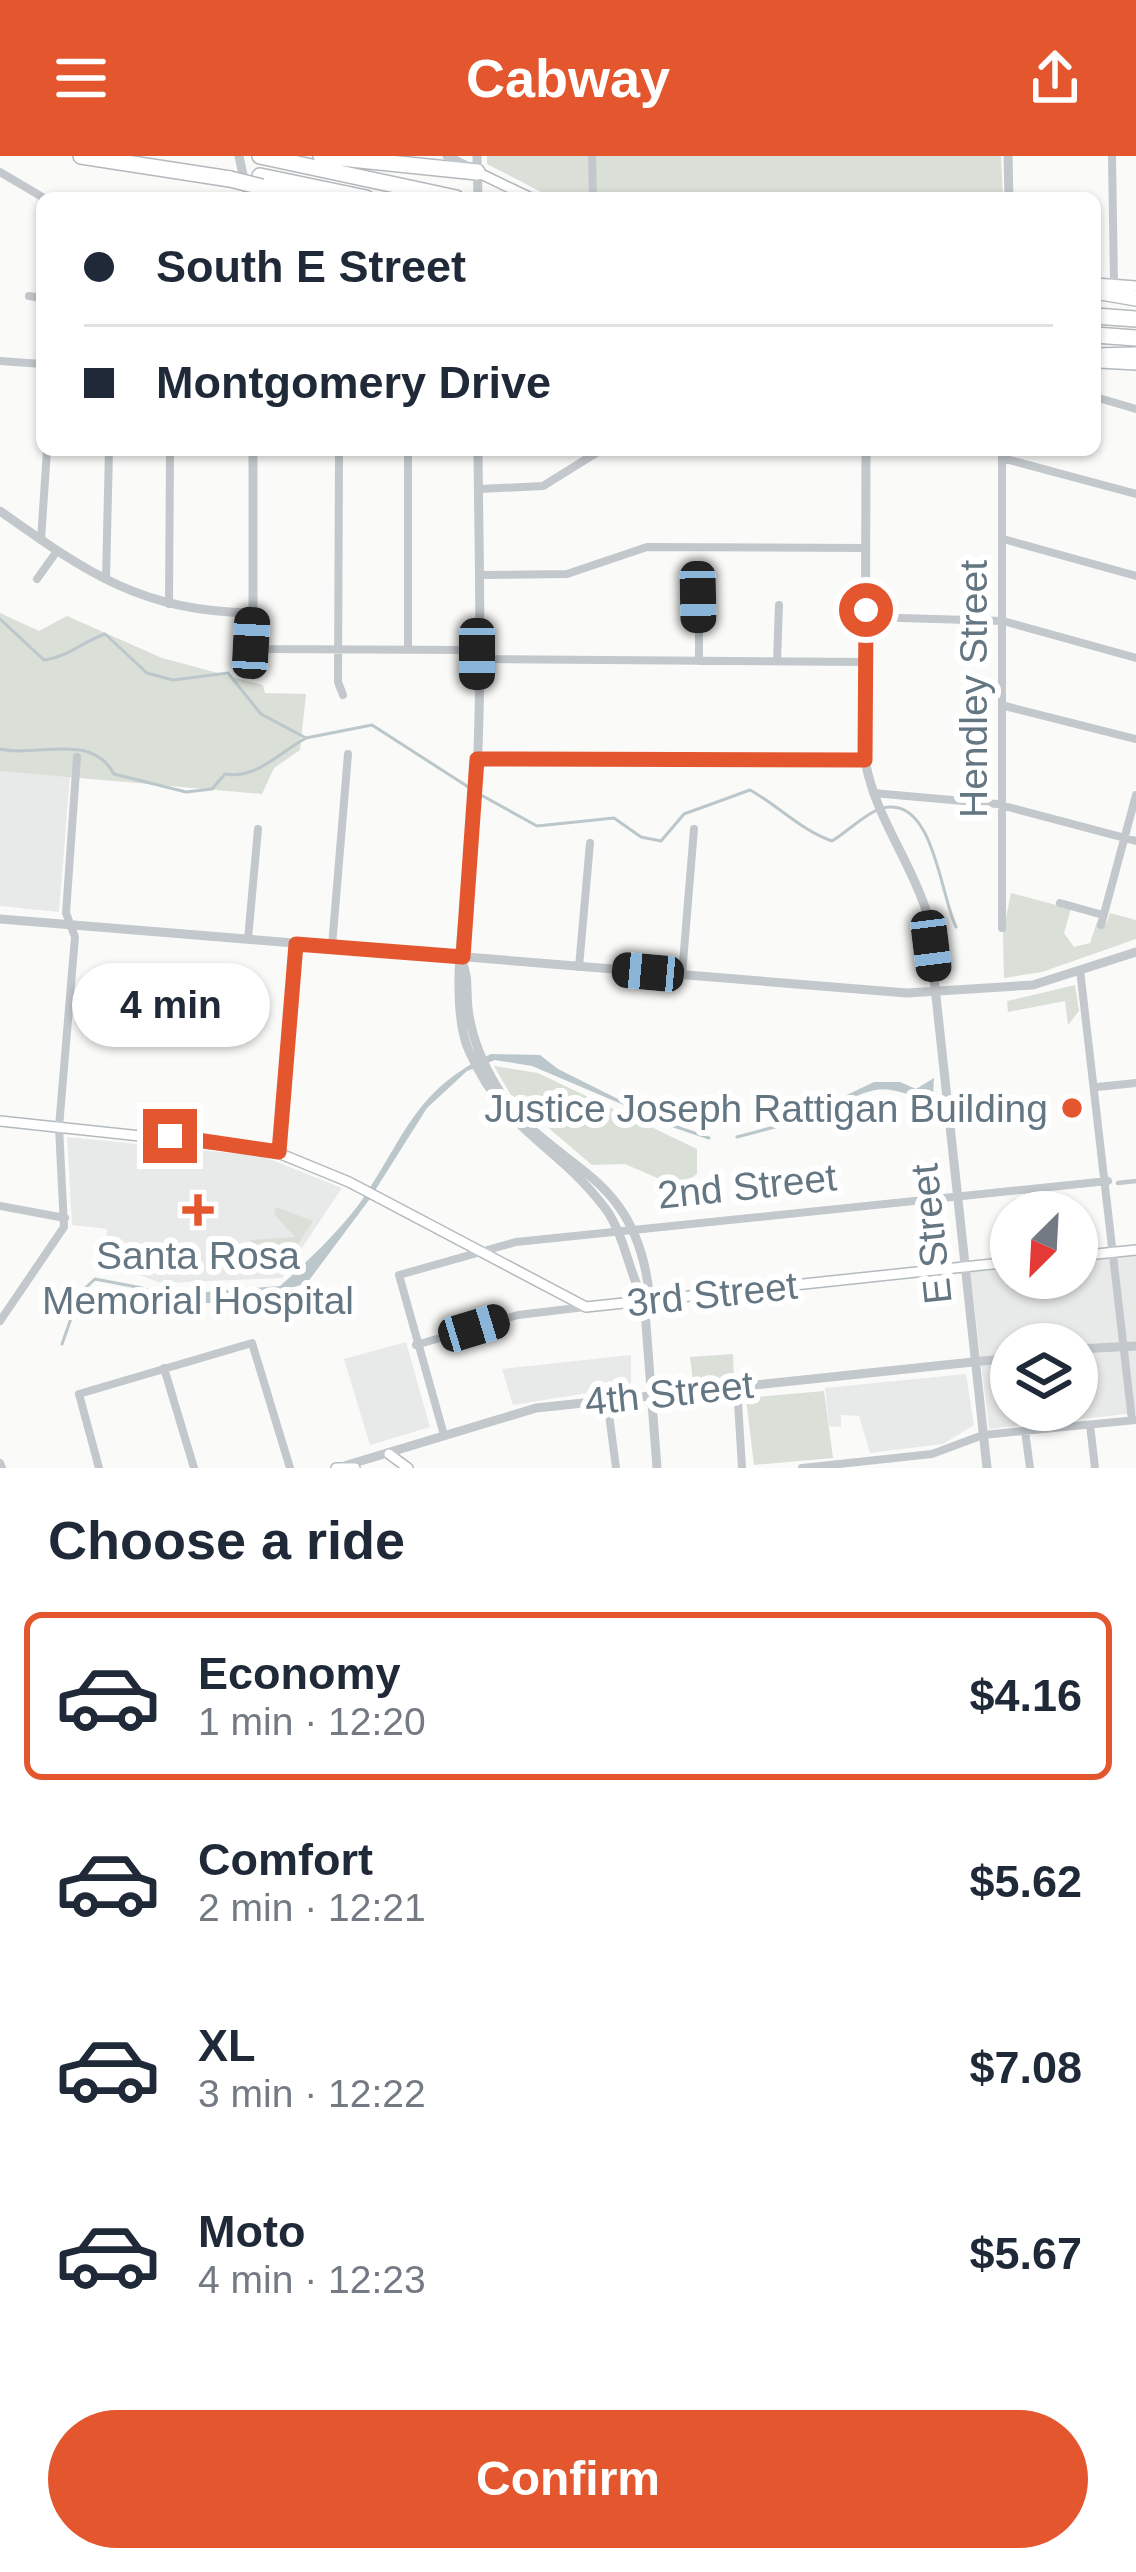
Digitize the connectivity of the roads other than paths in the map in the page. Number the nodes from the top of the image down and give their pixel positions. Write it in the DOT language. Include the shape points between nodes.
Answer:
graph roads {
  1 [pos="81,156"];
  2 [pos="119,156"];
  3 [pos="260,156"];
  4 [pos="321,156"];
  5 [pos="447,156"];
  6 [pos="592,156"];
  7 [pos="1008,156"];
  8 [pos="1112,156"];
  9 [pos="477,164"];
  10 [pos="232,168"];
  11 [pos="0,172"];
  12 [pos="256,187"];
  13 [pos="306,192"];
  14 [pos="428,192"];
  15 [pos="521,192"];
  16 [pos="593,192"];
  17 [pos="1009,192"];
  18 [pos="36,193"];
  19 [pos="1114,284"];
  20 [pos="1101,286"];
  21 [pos="1136,286"];
  22 [pos="1101,289"];
  23 [pos="29,296"];
  24 [pos="36,297"];
  25 [pos="1136,298"];
  26 [pos="1101,316"];
  27 [pos="1136,319"];
  28 [pos="1101,335"];
  29 [pos="1136,338"];
  30 [pos="1136,355"];
  31 [pos="1101,358"];
  32 [pos="1101,360"];
  33 [pos="0,361"];
  34 [pos="36,364"];
  35 [pos="1136,364"];
  36 [pos="1101,399"];
  37 [pos="1136,409"];
  38 [pos="47,456"];
  39 [pos="109,456"];
  40 [pos="170,456"];
  41 [pos="253,456"];
  42 [pos="339,456"];
  43 [pos="408,456"];
  44 [pos="478,456"];
  45 [pos="591,456"];
  46 [pos="866,456"];
  47 [pos="1002,456"];
  48 [pos="1009,456"];
  49 [pos="478,489"];
  50 [pos="1136,494"];
  51 [pos="0,512"];
  52 [pos="1003,539"];
  53 [pos="41,540"];
  54 [pos="866,548"];
  55 [pos="57,551"];
  56 [pos="479,575"];
  57 [pos="1136,577"];
  58 [pos="37,579"];
  59 [pos="106,581"];
  60 [pos="698,597"];
  61 [pos="779,605"];
  62 [pos="169,607"];
  63 [pos="253,613"];
  64 [pos="866,617"];
  65 [pos="1003,622"];
  66 [pos="339,649"];
  67 [pos="408,649"];
  68 [pos="477,654"];
  69 [pos="1136,658"];
  70 [pos="699,661"];
  71 [pos="777,662"];
  72 [pos="867,662"];
  73 [pos="344,695"];
  74 [pos="1005,706"];
  75 [pos="1136,739"];
  76 [pos="348,754"];
  77 [pos="77,757"];
  78 [pos="477,759"];
  79 [pos="865,760"];
  80 [pos="871,792"];
  81 [pos="1136,796"];
  82 [pos="1003,806"];
  83 [pos="258,829"];
  84 [pos="694,830"];
  85 [pos="1124,838"];
  86 [pos="1136,841"];
  87 [pos="590,843"];
  88 [pos="1060,903"];
  89 [pos="0,919"];
  90 [pos="71,926"];
  91 [pos="1002,928"];
  92 [pos="248,939"];
  93 [pos="296,944"];
  94 [pos="332,946"];
  95 [pos="1136,952"];
  96 [pos="462,960"];
  97 [pos="579,967"];
  98 [pos="1080,970"];
  99 [pos="682,975"];
  100 [pos="938,994"];
  101 [pos="1136,1083"];
  102 [pos="492,1087"];
  103 [pos="1097,1087"];
  104 [pos="0,1121"];
  105 [pos="59,1127"];
  106 [pos="279,1152"];
  107 [pos="1136,1180"];
  108 [pos="1113,1182"];
  109 [pos="957,1196"];
  110 [pos="0,1206"];
  111 [pos="65,1218"];
  112 [pos="632,1228"];
  113 [pos="618,1229"];
  114 [pos="482,1250"];
  115 [pos="1136,1250"];
  116 [pos="1116,1252"];
  117 [pos="1098,1254"];
  118 [pos="990,1264"];
  119 [pos="965,1266"];
  120 [pos="644,1300"];
  121 [pos="586,1307"];
  122 [pos="0,1321"];
  123 [pos="416,1345"];
  124 [pos="1130,1346"];
  125 [pos="1098,1348"];
  126 [pos="990,1360"];
  127 [pos="975,1362"];
  128 [pos="164,1368"];
  129 [pos="737,1387"];
  130 [pos="650,1395"];
  131 [pos="607,1399"];
  132 [pos="1134,1420"];
  133 [pos="1098,1424"];
  134 [pos="1025,1431"];
  135 [pos="1091,1431"];
  136 [pos="444,1435"];
  137 [pos="983,1435"];
  138 [pos="389,1454"];
  139 [pos="916,1456"];
  140 [pos="345,1467"];
  141 [pos="100,1468"];
  142 [pos="194,1468"];
  143 [pos="290,1468"];
  144 [pos="408,1468"];
  145 [pos="616,1468"];
  146 [pos="657,1468"];
  147 [pos="742,1468"];
  148 [pos="802,1468"];
  149 [pos="917,1468"];
  150 [pos="987,1468"];
  151 [pos="1030,1468"];
  152 [pos="1095,1468"];
  1 -- 10 [label="highway"];
  2 -- 10 [label="highway"];
  3 -- 14 [label="highway"];
  4 -- 9 [label="highway"];
  5 -- 9 [label="street"];
  6 -- 16 [label="street"];
  7 -- 17 [label="street"];
  8 -- 19 [label="street"];
  9 -- 15 [label="main road"];
  10 -- 12 [label="highway"];
  10 -- 12 [label="street"];
  11 -- 18 [label="street"];
  12 -- 13 [label="highway"];
  19 -- 20 [label="main road"];
  19 -- 21 [label="main road"];
  22 -- 25 [label="highway"];
  23 -- 24 [label="street"];
  26 -- 27 [label="highway"];
  28 -- 29 [label="highway"];
  30 -- 31 [label="highway"];
  32 -- 35 [label="main road"];
  33 -- 34 [label="street"];
  36 -- 37 [label="street"];
  38 -- 53 [label="street"];
  39 -- 59 [label="street"];
  40 -- 62 [label="street"];
  41 -- 63 [label="street"];
  42 -- 66 [label="street"];
  43 -- 67 [label="street"];
  44 -- 49 [label="street"];
  45 -- 49 [label="street" via="543,486"];
  46 -- 54 [label="street, E Street"];
  47 -- 52 [label="street, Hendley Street"];
  48 -- 50 [label="street"];
  49 -- 56 [label="street"];
  51 -- 53 [label="street"];
  52 -- 57 [label="street"];
  52 -- 65 [label="street, Hendley Street"];
  53 -- 55 [label="street"];
  54 -- 56 [label="street" via="647,547 567,574"];
  54 -- 64 [label="street, E Street"];
  55 -- 58 [label="street"];
  55 -- 59 [label="street"];
  56 -- 68 [label="street"];
  59 -- 62 [label="street"];
  60 -- 70 [label="street"];
  61 -- 71 [label="street"];
  62 -- 63 [label="street"];
  63 -- 66 [label="street" via="254,647"];
  64 -- 65 [label="street"];
  64 -- 72 [label="street, E Street"];
  65 -- 69 [label="street"];
  65 -- 74 [label="street, Hendley Street"];
  66 -- 67 [label="street"];
  66 -- 73 [label="street"];
  67 -- 68 [label="street"];
  68 -- 70 [label="street"];
  68 -- 78 [label="street"];
  70 -- 71 [label="street"];
  71 -- 72 [label="street"];
  72 -- 79 [label="street, E Street"];
  74 -- 75 [label="street"];
  74 -- 82 [label="street, Hendley Street"];
  76 -- 94 [label="street"];
  77 -- 90 [label="street"];
  78 -- 79 [label="street"];
  78 -- 96 [label="street"];
  79 -- 80 [label="street, E Street"];
  80 -- 82 [label="street"];
  80 -- 100 [label="street, E Street" via="915,876"];
  81 -- 85 [label="street"];
  82 -- 85 [label="street"];
  82 -- 91 [label="street, Hendley Street"];
  83 -- 92 [label="street"];
  84 -- 99 [label="street"];
  85 -- 86 [label="street"];
  85 -- 88 [label="street" via="1102,920"];
  87 -- 97 [label="street"];
  89 -- 90 [label="street"];
  90 -- 92 [label="street"];
  90 -- 105 [label="street"];
  92 -- 93 [label="street"];
  93 -- 94 [label="street"];
  93 -- 106 [label="street"];
  94 -- 96 [label="street"];
  95 -- 98 [label="street"];
  96 -- 97 [label="street"];
  96 -- 102 [label="street" via="458,1007"];
  97 -- 99 [label="street"];
  98 -- 100 [label="street" via="1033,986"];
  98 -- 103 [label="street"];
  99 -- 100 [label="street"];
  100 -- 109 [label="street, E Street"];
  101 -- 103 [label="street"];
  102 -- 112 [label="street" via="597,1180"];
  102 -- 113 [label="street" via="520,1130 590,1188"];
  103 -- 108 [label="street"];
  104 -- 105 [label="main road"];
  105 -- 106 [label="main road"];
  105 -- 111 [label="street"];
  106 -- 114 [label="main road"];
  107 -- 108 [label="street"];
  108 -- 109 [label="street, 2nd Street"];
  108 -- 116 [label="street"];
  109 -- 112 [label="street, 2nd Street"];
  109 -- 119 [label="street, E Street"];
  110 -- 111 [label="street"];
  111 -- 122 [label="street"];
  112 -- 113 [label="street, 2nd Street"];
  112 -- 120 [label="street" via="647,1274"];
  113 -- 114 [label="street, 2nd Street"];
  113 -- 120 [label="street"];
  114 -- 121 [label="main road"];
  114 -- 123 [label="street, 2nd Street" via="398,1278"];
  115 -- 116 [label="main road"];
  116 -- 117 [label="main road"];
  116 -- 124 [label="street"];
  118 -- 119 [label="main road, 3rd Street"];
  119 -- 120 [label="main road, 3rd Street"];
  119 -- 127 [label="street, E Street"];
  120 -- 121 [label="main road, 3rd Street"];
  120 -- 130 [label="street"];
  121 -- 123 [label="street, 3rd Street" via="518,1315"];
  123 -- 136 [label="street"];
  124 -- 125 [label="street"];
  124 -- 132 [label="street"];
  126 -- 127 [label="street, 4th Street"];
  127 -- 129 [label="street, 4th Street"];
  127 -- 137 [label="street, E Street"];
  128 -- 141 [label="street" via="79,1394"];
  128 -- 142 [label="street"];
  128 -- 143 [label="street" via="252,1342"];
  129 -- 130 [label="street, 4th Street"];
  129 -- 147 [label="street"];
  130 -- 131 [label="street, 4th Street"];
  130 -- 146 [label="street"];
  131 -- 136 [label="street, 4th Street" via="536,1408"];
  131 -- 145 [label="street"];
  132 -- 133 [label="street"];
  134 -- 137 [label="street"];
  134 -- 151 [label="street"];
  135 -- 152 [label="street"];
  136 -- 138 [label="street, 4th Street"];
  137 -- 139 [label="street"];
  137 -- 150 [label="street, E Street"];
  138 -- 140 [label="street, 4th Street"];
  138 -- 144 [label="main road"];
  139 -- 148 [label="street"];
  139 -- 149 [label="street"];
}
